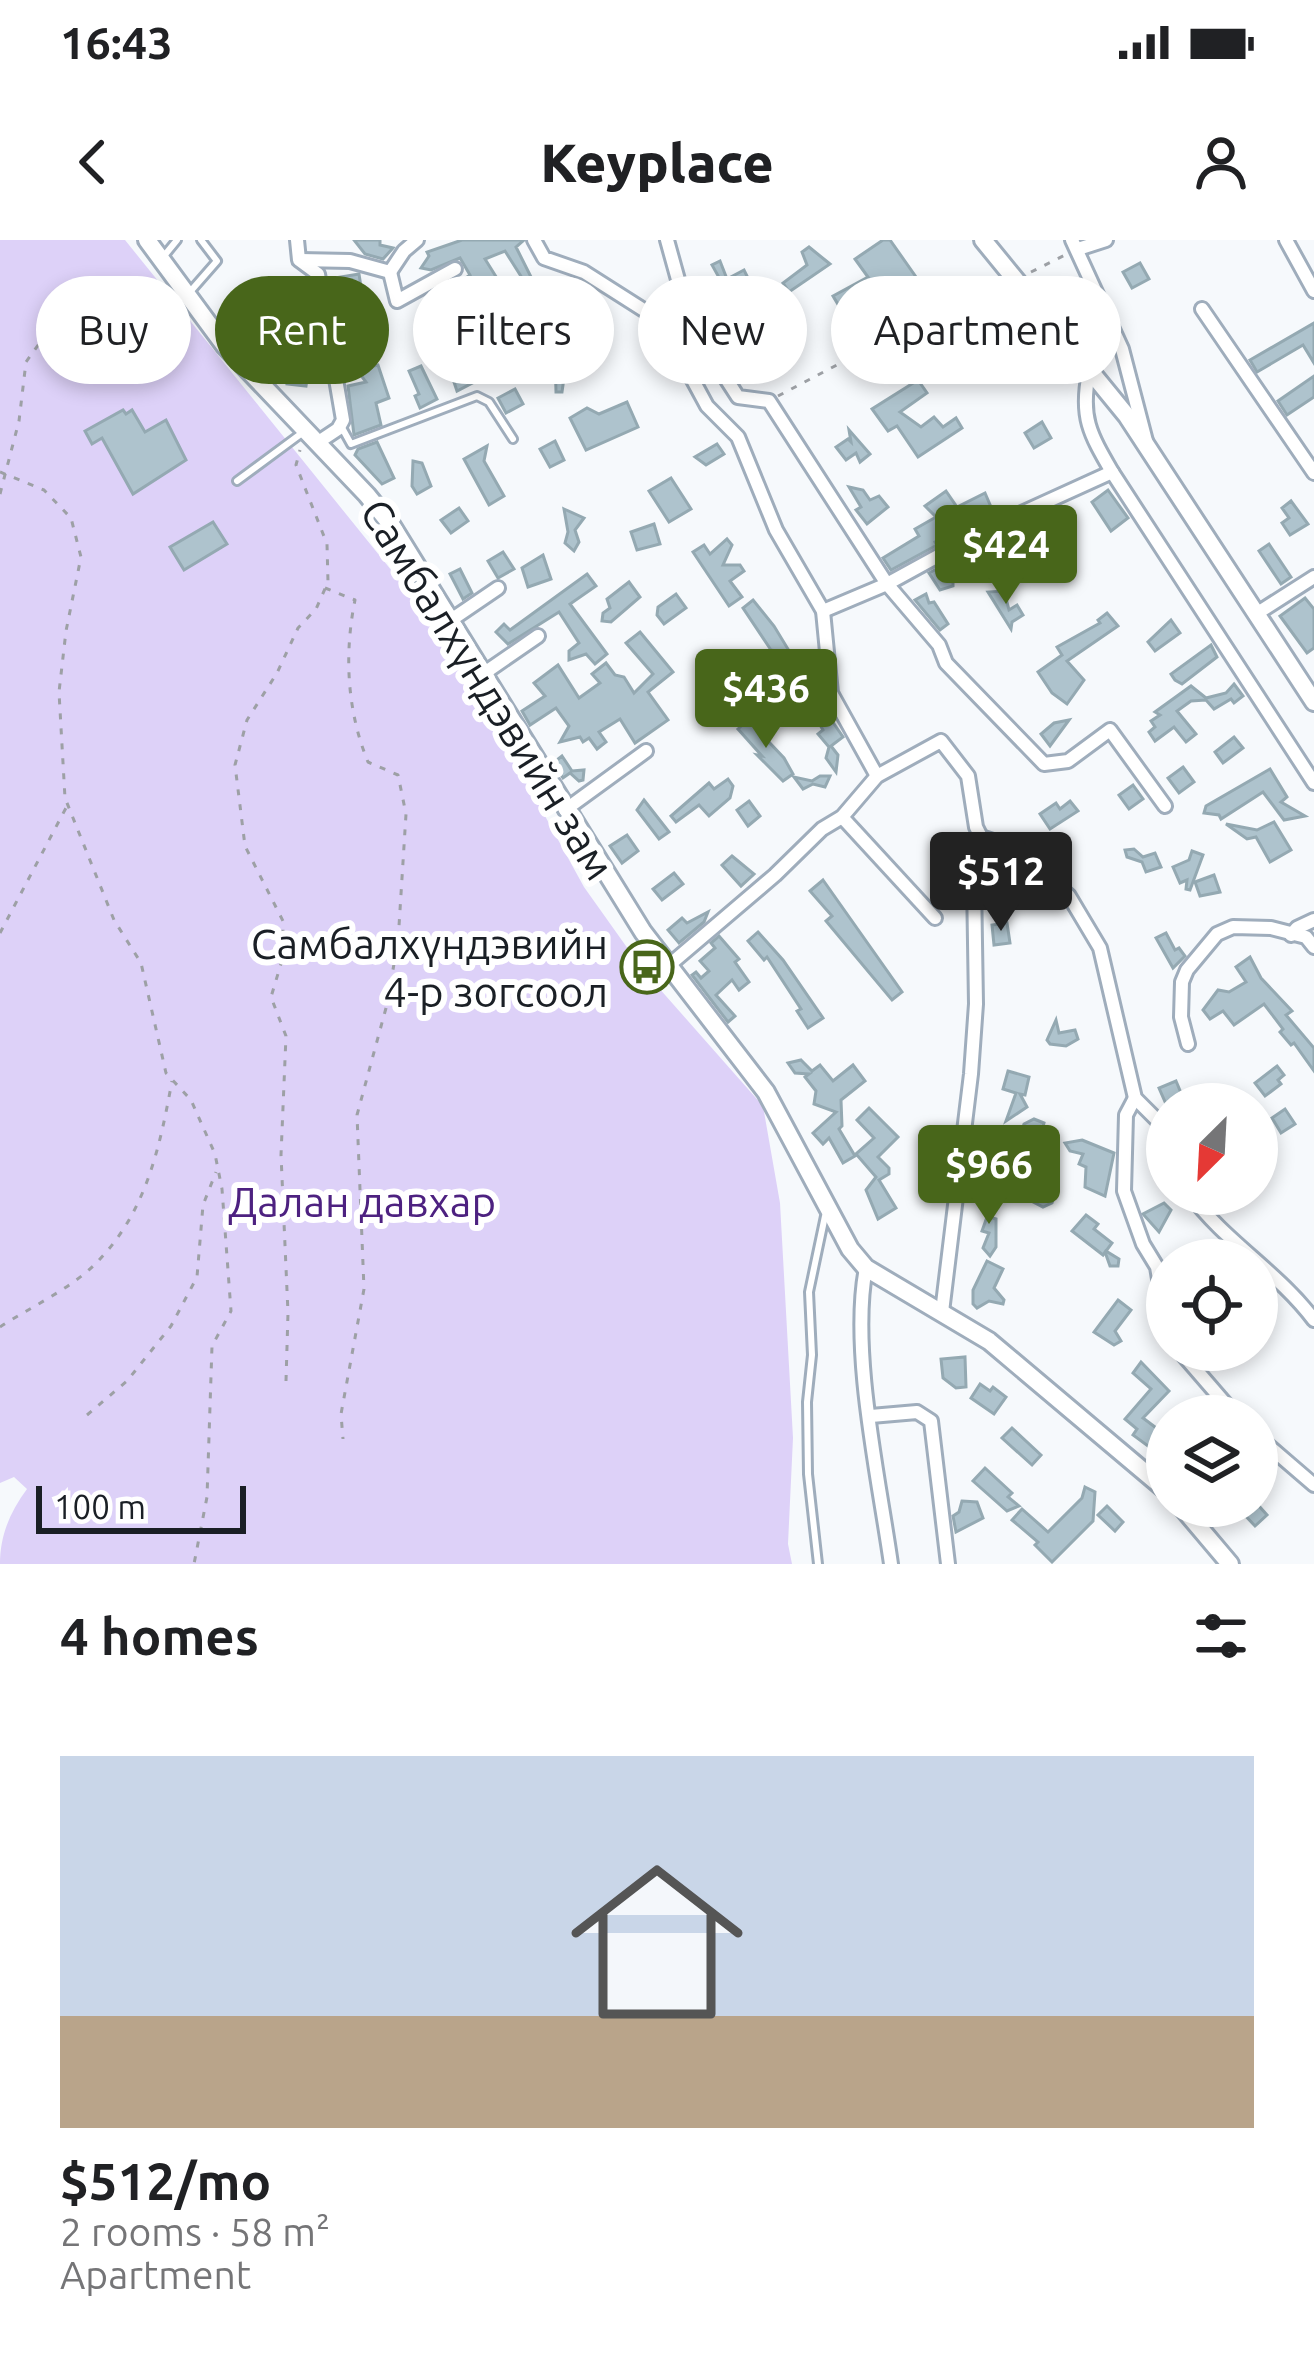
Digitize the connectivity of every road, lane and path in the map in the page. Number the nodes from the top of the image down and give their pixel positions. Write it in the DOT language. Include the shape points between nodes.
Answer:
graph roads {
  1 [pos="147,240"];
  2 [pos="177,240"];
  3 [pos="201,240"];
  4 [pos="297,240"];
  5 [pos="417,240"];
  6 [pos="534,240"];
  7 [pos="667,240"];
  8 [pos="983,240"];
  9 [pos="1106,240"];
  10 [pos="1286,240"];
  11 [pos="1075,245"];
  12 [pos="161,260"];
  13 [pos="299,260"];
  14 [pos="455,269"];
  15 [pos="390,272"];
  16 [pos="173,276"];
  17 [pos="1014,276"];
  18 [pos="1020,276"];
  19 [pos="191,291"];
  20 [pos="1314,291"];
  21 [pos="191,301"];
  22 [pos="1202,309"];
  23 [pos="36,348"];
  24 [pos="831,368"];
  25 [pos="1086,384"];
  26 [pos="1096,384"];
  27 [pos="769,401"];
  28 [pos="341,426"];
  29 [pos="310,437"];
  30 [pos="513,439"];
  31 [pos="1147,445"];
  32 [pos="0,472"];
  33 [pos="1112,472"];
  34 [pos="1314,473"];
  35 [pos="8,475"];
  36 [pos="237,481"];
  37 [pos="0,494"];
  38 [pos="1314,577"];
  39 [pos="886,584"];
  40 [pos="325,588"];
  41 [pos="498,588"];
  42 [pos="823,610"];
  43 [pos="1256,614"];
  44 [pos="451,620"];
  45 [pos="538,636"];
  46 [pos="483,674"];
  47 [pos="1314,702"];
  48 [pos="646,751"];
  49 [pos="877,776"];
  50 [pos="1314,783"];
  51 [pos="68,805"];
  52 [pos="1165,806"];
  53 [pos="565,810"];
  54 [pos="842,817"];
  55 [pos="981,837"];
  56 [pos="935,918"];
  57 [pos="1314,920"];
  58 [pos="0,933"];
  59 [pos="1291,935"];
  60 [pos="1314,947"];
  61 [pos="667,967"];
  62 [pos="1188,1044"];
  63 [pos="172,1079"];
  64 [pos="1135,1098"];
  65 [pos="1146,1109"];
  66 [pos="218,1168"];
  67 [pos="827,1209"];
  68 [pos="1205,1215"];
  69 [pos="1146,1248"];
  70 [pos="866,1268"];
  71 [pos="942,1312"];
  72 [pos="1314,1320"];
  73 [pos="0,1327"];
  74 [pos="1196,1371"];
  75 [pos="286,1381"];
  76 [pos="1216,1395"];
  77 [pos="87,1415"];
  78 [pos="871,1416"];
  79 [pos="343,1439"];
  80 [pos="1278,1454"];
  81 [pos="1146,1469"];
  82 [pos="1314,1485"];
  83 [pos="1199,1527"];
  84 [pos="194,1564"];
  85 [pos="818,1564"];
  86 [pos="891,1564"];
  87 [pos="948,1564"];
  88 [pos="1230,1564"];
  1 -- 12 [label="street, Самбалхүндэвийн зам"];
  2 -- 12 [label="lane"];
  3 -- 19 [label="lane" via="217,261"];
  4 -- 13 [label="street"];
  5 -- 15 [label="street"];
  6 -- 42 [label="street" via="544,258 584,272 661,320 707,406 738,437 776,530"];
  7 -- 27 [label="street" via="690,323 738,397"];
  8 -- 17 [label="street"];
  9 -- 11 [label="street"];
  10 -- 20 [label="street"];
  11 -- 18 [label="path"];
  11 -- 31 [label="street" via="1122,350"];
  12 -- 16 [label="street, Самбалхүндэвийн зам"];
  13 -- 15 [label="street"];
  13 -- 28 [label="street" via="318,274"];
  14 -- 15 [label="street" via="397,301"];
  21 -- 29 [label="street, Самбалхүндэвийн зам"];
  22 -- 34 [label="street"];
  23 -- 35 [label="path" via="26,362"];
  24 -- 27 [label="path"];
  25 -- 33 [label="street" via="1086,420"];
  26 -- 31 [label="street"];
  27 -- 39 [label="street"];
  28 -- 29 [label="street"];
  28 -- 30 [label="lane" via="351,444 477,396"];
  29 -- 36 [label="lane"];
  29 -- 40 [label="path" via="296,465 327,544"];
  29 -- 44 [label="street, Самбалхүндэвийн зам" via="392,526"];
  31 -- 43 [label="street"];
  32 -- 35 [label="path"];
  33 -- 39 [label="street"];
  33 -- 50 [label="street"];
  35 -- 37 [label="path"];
  35 -- 51 [label="path" via="44,490 71,518 81,557 59,692"];
  38 -- 43 [label="street"];
  39 -- 42 [label="street"];
  39 -- 52 [label="street" via="946,663 1045,764 1068,761 1110,730"];
  40 -- 75 [label="path" via="247,719 235,765 245,846 283,921 284,958 271,997 286,1036"];
  40 -- 79 [label="path" via="355,600 347,635 354,727 368,762 398,775 406,814 398,942 357,1115 364,1289"];
  41 -- 44 [label="street"];
  42 -- 49 [label="street" via="831,693"];
  43 -- 47 [label="street"];
  44 -- 46 [label="street, Самбалхүндэвийн зам"];
  45 -- 46 [label="street"];
  46 -- 53 [label="street, Самбалхүндэвийн зам"];
  48 -- 53 [label="street"];
  49 -- 54 [label="street"];
  49 -- 55 [label="street" via="941,741 968,776"];
  51 -- 58 [label="path"];
  51 -- 63 [label="path" via="114,920 141,963"];
  53 -- 61 [label="street, Самбалхүндэвийн зам"];
  54 -- 56 [label="street"];
  54 -- 61 [label="street"];
  55 -- 64 [label="street" via="1017,849 1069,896 1100,948"];
  55 -- 71 [label="street" via="971,1074"];
  57 -- 59 [label="street"];
  59 -- 60 [label="street"];
  59 -- 62 [label="street" via="1233,927 1217,934 1182,982"];
  61 -- 67 [label="street, Самбалхүндэвийн зам" via="766,1092"];
  63 -- 66 [label="path" via="191,1100"];
  63 -- 73 [label="path" via="138,1206 99,1261"];
  64 -- 65 [label="street"];
  64 -- 69 [label="street" via="1126,1115 1124,1191"];
  66 -- 77 [label="path" via="203,1205 197,1277 171,1326"];
  66 -- 84 [label="path" via="231,1311 212,1346 208,1497"];
  67 -- 70 [label="street, Самбалхүндэвийн зам"];
  67 -- 85 [label="lane" via="809,1292 806,1402"];
  68 -- 72 [label="street"];
  70 -- 71 [label="street, Самбалхүндэвийн зам"];
  70 -- 78 [label="street" via="861,1309"];
  71 -- 81 [label="street, Самбалхүндэвийн зам"];
  74 -- 76 [label="street"];
  78 -- 86 [label="street"];
  78 -- 87 [label="street" via="917,1412 932,1421"];
  80 -- 82 [label="street"];
  83 -- 88 [label="street"];
}
